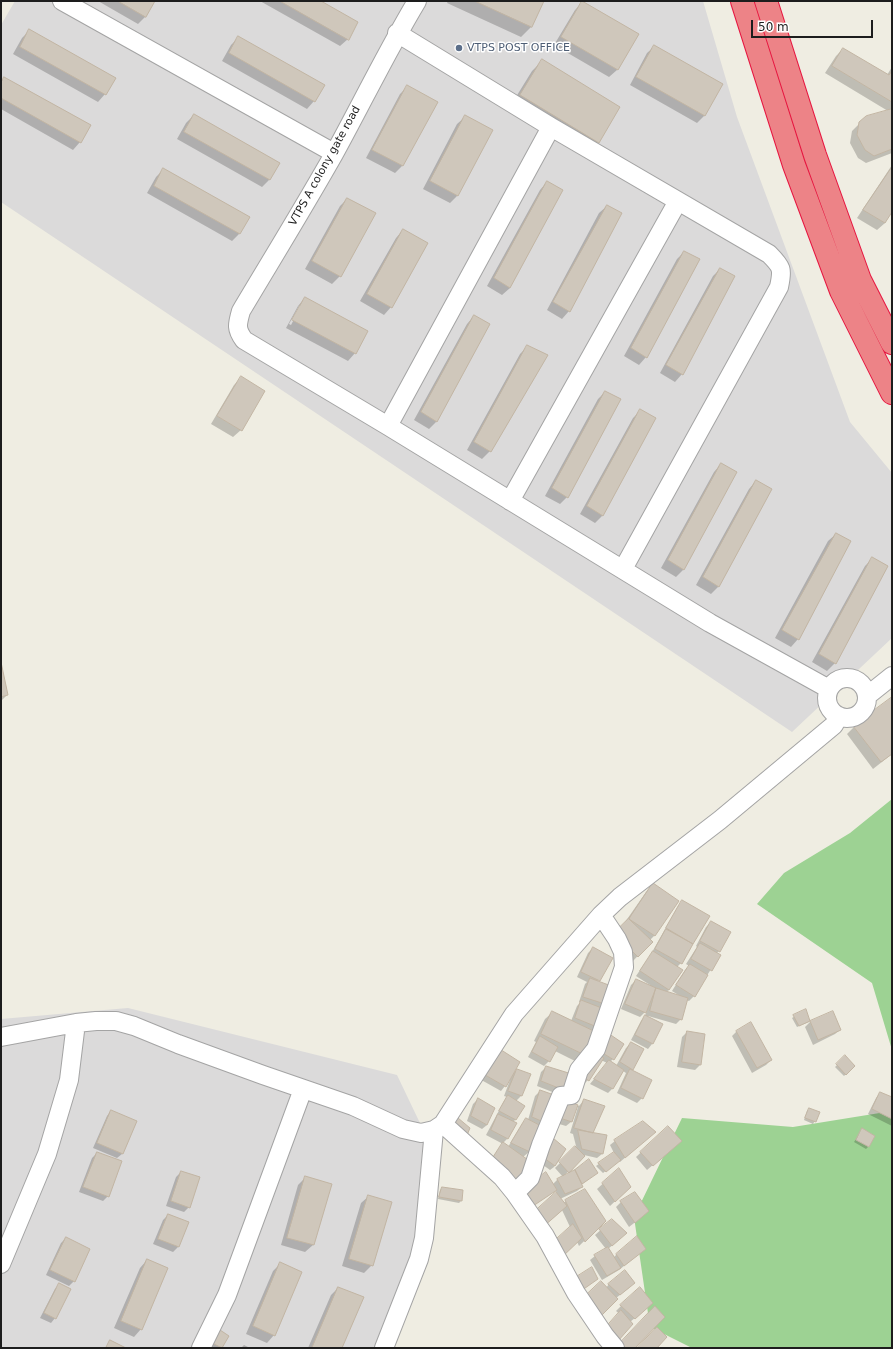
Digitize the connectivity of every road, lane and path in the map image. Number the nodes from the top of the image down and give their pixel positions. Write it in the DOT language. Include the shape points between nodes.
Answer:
graph roads {
  1 [pos="62,1"];
  2 [pos="416,1"];
  3 [pos="742,1"];
  4 [pos="766,1"];
  5 [pos="397,33"];
  6 [pos="551,127"];
  7 [pos="334,153"];
  8 [pos="678,201"];
  9 [pos="892,343"];
  10 [pos="892,393"];
  11 [pos="388,426"];
  12 [pos="510,501"];
  13 [pos="622,569"];
  14 [pos="892,676"];
  15 [pos="829,689"];
  16 [pos="867,696"];
  17 [pos="839,716"];
  18 [pos="601,915"];
  19 [pos="76,1023"];
  20 [pos="1,1037"];
  21 [pos="303,1089"];
  22 [pos="438,1127"];
  23 [pos="515,1193"];
  24 [pos="1,1264"];
  25 [pos="201,1348"];
  26 [pos="384,1348"];
  27 [pos="615,1348"];
  1 -- 7 [label="street"];
  2 -- 5 [label="street, VTPS A colony gate road"];
  3 -- 10 [label="highway" via="794,166 841,291"];
  4 -- 9 [label="highway" via="815,156 858,273"];
  5 -- 6 [label="street"];
  5 -- 7 [label="street, VTPS A colony gate road"];
  6 -- 8 [label="street"];
  6 -- 11 [label="street"];
  7 -- 11 [label="street, VTPS A colony gate road" via="241,312 238,331 244,340"];
  8 -- 12 [label="street"];
  8 -- 13 [label="street" via="769,254 779,264 782,273 779,287 767,310"];
  11 -- 12 [label="street"];
  12 -- 13 [label="street"];
  13 -- 15 [label="street" via="710,623"];
  14 -- 16 [label="street"];
  15 -- 16 [label="street" via="836,681 849,678 861,683"];
  15 -- 17 [label="street" via="829,706"];
  16 -- 17 [label="street" via="864,709 859,714 846,718"];
  17 -- 18 [label="street" via="834,725 774,776 620,897"];
  18 -- 22 [label="street" via="514,1014"];
  18 -- 23 [label="street" via="623,952 624,967 596,1049 579,1070 571,1095 561,1096 540,1145 530,1178"];
  19 -- 20 [label="street"];
  19 -- 21 [label="street" via="116,1021 134,1026"];
  19 -- 24 [label="street" via="69,1080 47,1154"];
  21 -- 22 [label="street" via="353,1106 403,1129 421,1132"];
  21 -- 25 [label="street" via="227,1295"];
  22 -- 23 [label="street" via="502,1177"];
  22 -- 26 [label="street" via="419,1259"];
  23 -- 27 [label="street" via="545,1236 576,1293 604,1336"];
}
